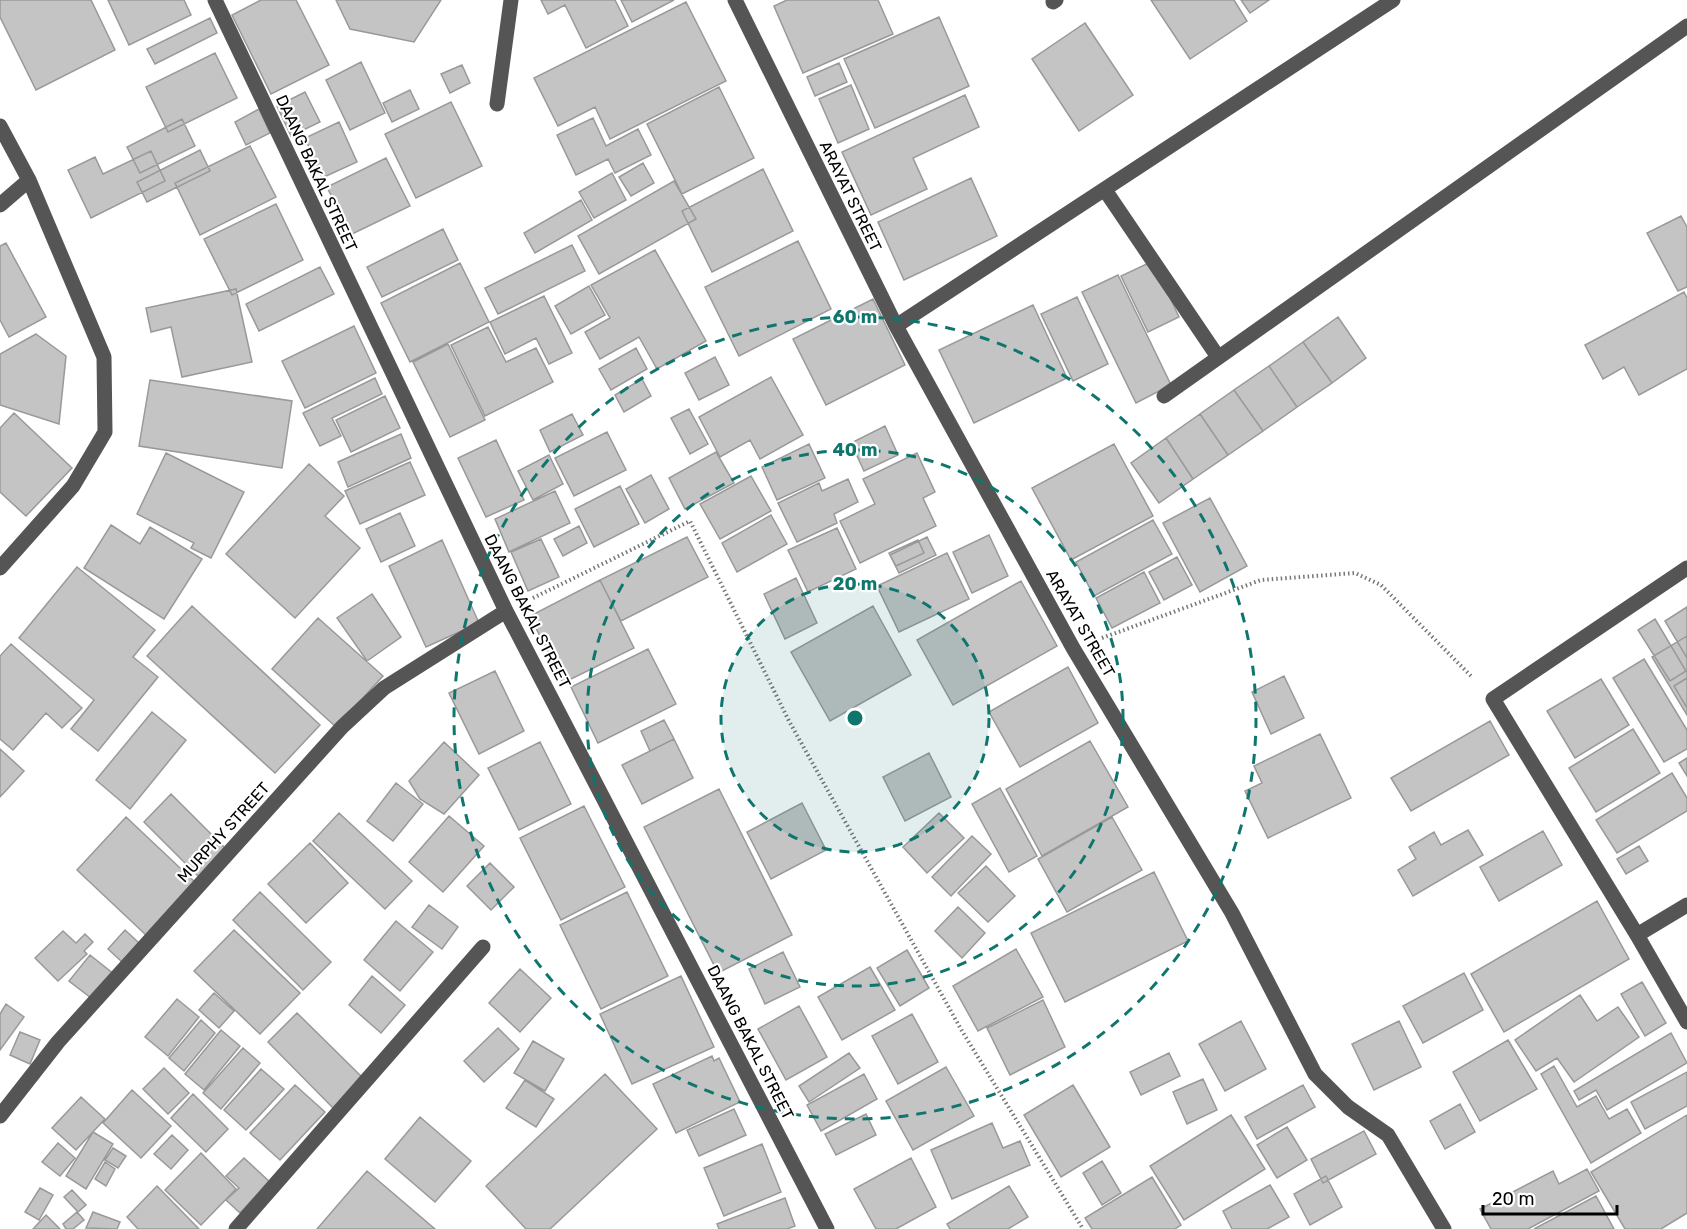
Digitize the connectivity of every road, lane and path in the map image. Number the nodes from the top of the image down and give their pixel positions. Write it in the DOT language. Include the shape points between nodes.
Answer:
graph roads {
  1 [pos="215,0"];
  2 [pos="511,0"];
  3 [pos="735,0"];
  4 [pos="1393,0"];
  5 [pos="1687,26"];
  6 [pos="497,104"];
  7 [pos="0,126"];
  8 [pos="29,180"];
  9 [pos="1105,190"];
  10 [pos="0,205"];
  11 [pos="896,326"];
  12 [pos="1218,357"];
  13 [pos="1164,396"];
  14 [pos="0,568"];
  15 [pos="1687,568"];
  16 [pos="506,611"];
  17 [pos="1073,648"];
  18 [pos="1493,699"];
  19 [pos="1687,904"];
  20 [pos="1637,935"];
  21 [pos="483,947"];
  22 [pos="1687,1022"];
  23 [pos="0,1116"];
  24 [pos="236,1229"];
  25 [pos="827,1229"];
  26 [pos="1083,1229"];
  27 [pos="1444,1229"];
  1 -- 16 [label="street, DAANG BAKAL STREET"];
  2 -- 6 [label="street"];
  3 -- 11 [label="street, ARAYAT STREET"];
  4 -- 9 [label="street"];
  5 -- 12 [label="street"];
  7 -- 8 [label="street"];
  8 -- 10 [label="street"];
  8 -- 14 [label="street" via="104,357 105,432 74,486"];
  9 -- 11 [label="street"];
  9 -- 12 [label="street"];
  11 -- 17 [label="street, ARAYAT STREET"];
  12 -- 13 [label="street"];
  15 -- 18 [label="street"];
  16 -- 23 [label="street, MURPHY STREET" via="384,688 342,727 58,1042"];
  16 -- 25 [label="street, DAANG BAKAL STREET"];
  16 -- 26 [label="path" via="690,520 789,721 963,1030"];
  17 -- 18 [label="path" via="1261,580 1355,573 1381,585"];
  17 -- 27 [label="street, ARAYAT STREET" via="1232,913 1315,1074 1348,1107 1388,1135"];
  18 -- 20 [label="street"];
  19 -- 20 [label="street"];
  20 -- 22 [label="street"];
  21 -- 24 [label="street"];
}
